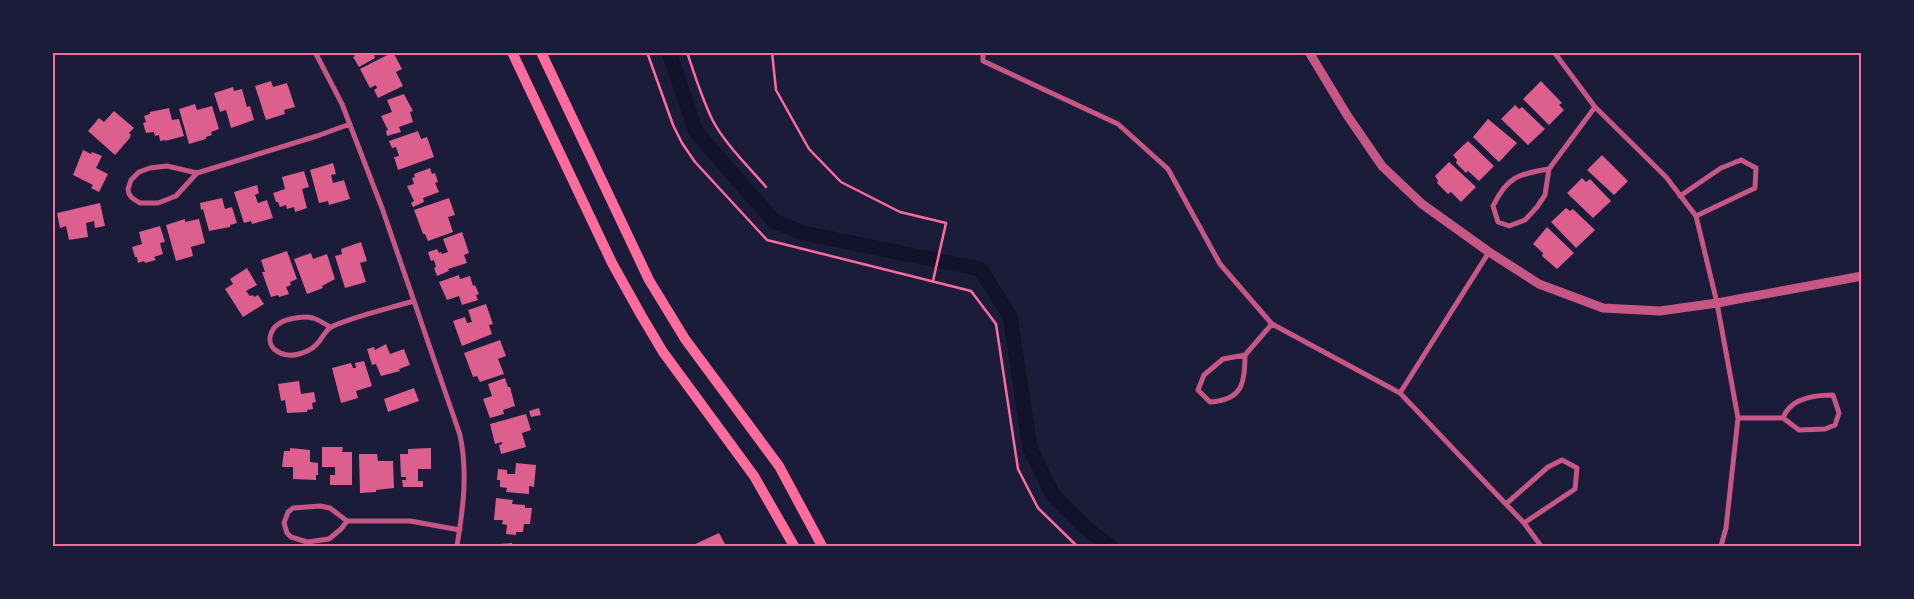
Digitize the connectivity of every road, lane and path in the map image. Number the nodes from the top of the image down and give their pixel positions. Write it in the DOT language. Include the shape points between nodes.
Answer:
graph roads {
  1 [pos="315,52"];
  2 [pos="512,52"];
  3 [pos="542,52"];
  4 [pos="647,52"];
  5 [pos="688,52"];
  6 [pos="772,52"];
  7 [pos="983,52"];
  8 [pos="1309,52"];
  9 [pos="1554,52"];
  10 [pos="1595,107"];
  11 [pos="350,124"];
  12 [pos="1549,169"];
  13 [pos="197,173"];
  14 [pos="766,187"];
  15 [pos="1680,196"];
  16 [pos="1696,216"];
  17 [pos="1489,252"];
  18 [pos="1862,276"];
  19 [pos="933,281"];
  20 [pos="414,301"];
  21 [pos="1716,303"];
  22 [pos="1272,324"];
  23 [pos="330,327"];
  24 [pos="1245,355"];
  25 [pos="1400,393"];
  26 [pos="1738,418"];
  27 [pos="1783,418"];
  28 [pos="1506,504"];
  29 [pos="347,521"];
  30 [pos="1524,523"];
  31 [pos="460,530"];
  32 [pos="457,546"];
  33 [pos="794,546"];
  34 [pos="822,546"];
  35 [pos="1077,546"];
  36 [pos="1541,546"];
  37 [pos="1721,546"];
  1 -- 11 [label="street"];
  2 -- 33 [label="main road" via="612,263 641,315 663,352 754,476"];
  3 -- 34 [label="main road" via="649,280 685,339 779,466"];
  4 -- 19 [label="path" via="682,143 695,162 767,240"];
  5 -- 14 [label="path" via="698,87 714,122"];
  6 -- 19 [label="path" via="776,90 809,149 841,182 900,212 946,223"];
  7 -- 22 [label="street" via="983,61 1118,124 1168,169 1220,264"];
  8 -- 17 [label="street" via="1382,166 1422,204"];
  9 -- 10 [label="street"];
  10 -- 12 [label="street"];
  10 -- 15 [label="street" via="1646,155"];
  11 -- 13 [label="street"];
  11 -- 20 [label="street"];
  12 -- 12 [label="street" via="1522,173 1501,189 1493,206 1498,222 1509,226 1525,220 1545,196"];
  13 -- 13 [label="street" via="167,166 145,170 131,180 128,189 132,198 140,203 158,203 176,196"];
  15 -- 16 [label="street"];
  15 -- 16 [label="street" via="1721,168 1741,160 1756,168 1755,188"];
  16 -- 21 [label="street"];
  17 -- 21 [label="street" via="1539,284 1603,308 1660,311"];
  17 -- 25 [label="street"];
  18 -- 21 [label="street"];
  19 -- 35 [label="path" via="971,290 996,324 1018,469 1038,508"];
  20 -- 23 [label="street"];
  20 -- 31 [label="street" via="461,437 465,477"];
  21 -- 26 [label="street"];
  22 -- 24 [label="street"];
  22 -- 25 [label="street"];
  23 -- 23 [label="street" via="310,318 295,319 276,326 271,341 277,352 291,356 314,349"];
  24 -- 24 [label="street" via="1223,359 1204,375 1198,390 1210,402 1225,401 1238,391 1245,375"];
  25 -- 28 [label="street"];
  26 -- 27 [label="street"];
  26 -- 37 [label="street" via="1726,528"];
  27 -- 27 [label="street" via="1799,430 1825,429 1835,425 1839,413 1833,395 1814,395 1786,409"];
  28 -- 30 [label="street"];
  28 -- 30 [label="street" via="1548,467 1562,460 1577,468 1575,489"];
  29 -- 29 [label="street" via="330,508 305,506 292,508 284,523 291,537 307,542 329,539"];
  29 -- 31 [label="street" via="410,521"];
  30 -- 36 [label="street"];
  31 -- 32 [label="street"];
}
